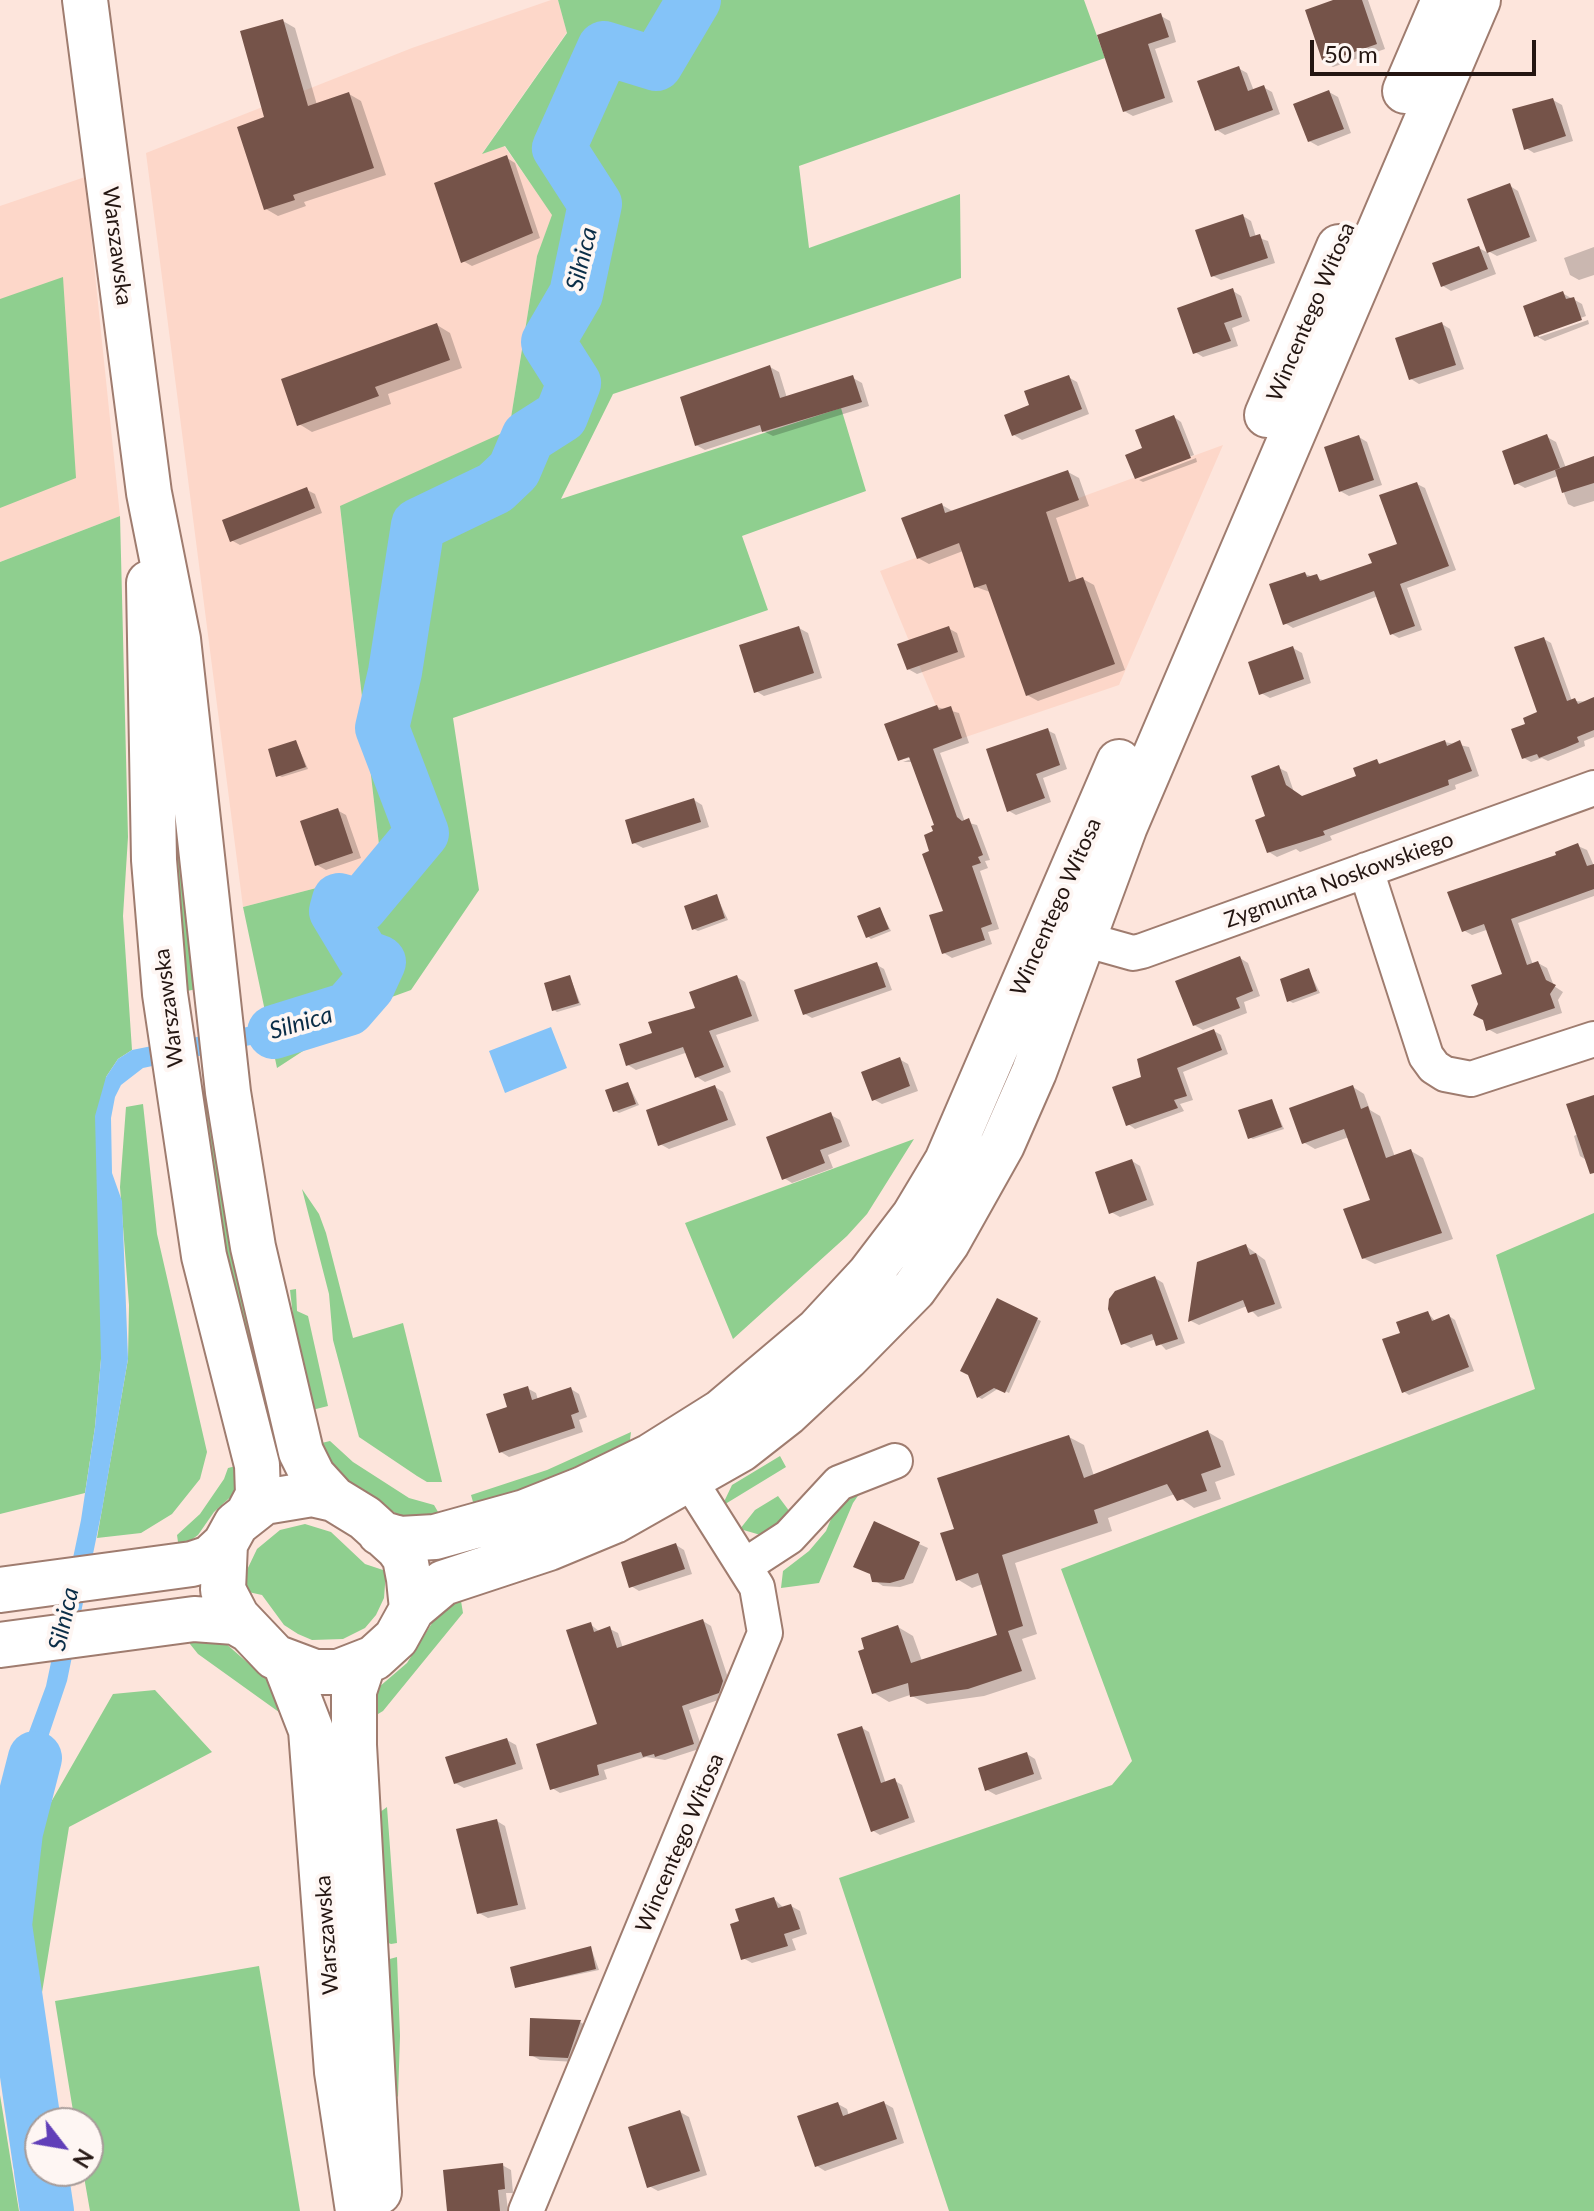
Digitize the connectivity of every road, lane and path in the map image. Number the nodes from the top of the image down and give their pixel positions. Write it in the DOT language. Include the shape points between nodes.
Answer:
graph roads {
  1 [pos="85,0"];
  2 [pos="1444,0"];
  3 [pos="1478,0"];
  4 [pos="149,493"];
  5 [pos="1594,788"];
  6 [pos="1366,870"];
  7 [pos="1083,939"];
  8 [pos="1594,1039"];
  9 [pos="895,1461"];
  10 [pos="690,1481"];
  11 [pos="334,1499"];
  12 [pos="237,1528"];
  13 [pos="380,1533"];
  14 [pos="746,1565"];
  15 [pos="0,1590"];
  16 [pos="412,1609"];
  17 [pos="249,1630"];
  18 [pos="17,1642"];
  19 [pos="285,1663"];
  20 [pos="363,1664"];
  21 [pos="358,2211"];
  22 [pos="380,2211"];
  23 [pos="526,2211"];
  1 -- 4 [label="main road, Warszawska"];
  2 -- 13 [label="main road, Wincentego Witosa" via="947,1161 914,1216 818,1330 721,1412 670,1444 525,1512 418,1539"];
  3 -- 7 [label="main road, Wincentego Witosa" via="1125,826"];
  4 -- 11 [label="main road, Warszawska" via="178,639 215,987 253,1247 301,1452"];
  4 -- 12 [label="main road, Warszawska" via="154,860 165,994 204,1256 257,1465 258,1495"];
  5 -- 6 [label="street, Zygmunta Noskowskiego"];
  6 -- 7 [label="street, Zygmunta Noskowskiego" via="1142,951"];
  6 -- 8 [label="street" via="1434,1067 1471,1079"];
  7 -- 10 [label="main road, Wincentego Witosa" via="1002,1145 922,1278 787,1413"];
  9 -- 14 [label="street" via="839,1483 789,1537"];
  10 -- 14 [label="street, Wincentego Witosa"];
  10 -- 16 [label="main road, Wincentego Witosa" via="588,1533 443,1583"];
  11 -- 12 [label="main road" via="312,1494 264,1502"];
  11 -- 13 [label="main road"];
  12 -- 15 [label="main road" via="210,1558 192,1564"];
  12 -- 17 [label="main road" via="223,1590 228,1606"];
  13 -- 16 [label="main road" via="405,1558"];
  14 -- 23 [label="street, Wincentego Witosa" via="763,1603 761,1648"];
  16 -- 20 [label="main road" via="396,1638"];
  17 -- 18 [label="main road" via="218,1618"];
  17 -- 19 [label="main road"];
  19 -- 20 [label="main road" via="315,1672"];
  19 -- 21 [label="main road, Warszawska" via="303,1701 312,1739 337,2072"];
  20 -- 22 [label="main road, Warszawska" via="354,1691 354,1745"];
}
